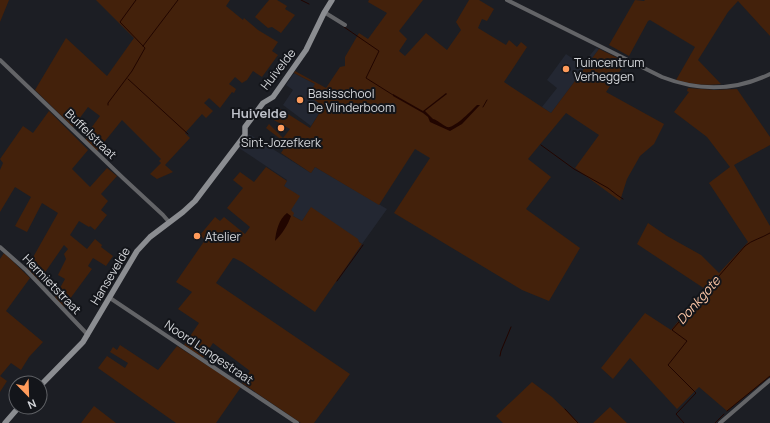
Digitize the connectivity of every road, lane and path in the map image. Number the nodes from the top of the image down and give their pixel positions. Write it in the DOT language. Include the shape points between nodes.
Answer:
graph roads {
  1 [pos="332,0"];
  2 [pos="507,0"];
  3 [pos="324,12"];
  4 [pos="345,25"];
  5 [pos="0,60"];
  6 [pos="770,74"];
  7 [pos="236,147"];
  8 [pos="169,222"];
  9 [pos="0,247"];
  10 [pos="110,298"];
  11 [pos="88,335"];
  12 [pos="48,378"];
  13 [pos="770,380"];
  14 [pos="12,415"];
  15 [pos="5,423"];
  16 [pos="298,423"];
  17 [pos="720,423"];
  1 -- 3 [label="street, Huivelde"];
  2 -- 6 [label="street" via="674,81 723,88 742,85"];
  3 -- 4 [label="street"];
  3 -- 7 [label="street, Huivelde" via="302,56 273,97 263,103 245,127 245,135"];
  5 -- 8 [label="street, Buffelstraat"];
  7 -- 8 [label="street, Hansevelde" via="195,201"];
  8 -- 10 [label="street, Hansevelde" via="137,251"];
  9 -- 11 [label="street, Hermietstraat" via="26,270"];
  10 -- 11 [label="street, Hansevelde"];
  10 -- 16 [label="street, Noord Langestraat"];
  11 -- 12 [label="street, Hansevelde"];
  13 -- 17 [label="street"];
  14 -- 15 [label="street"];
}
